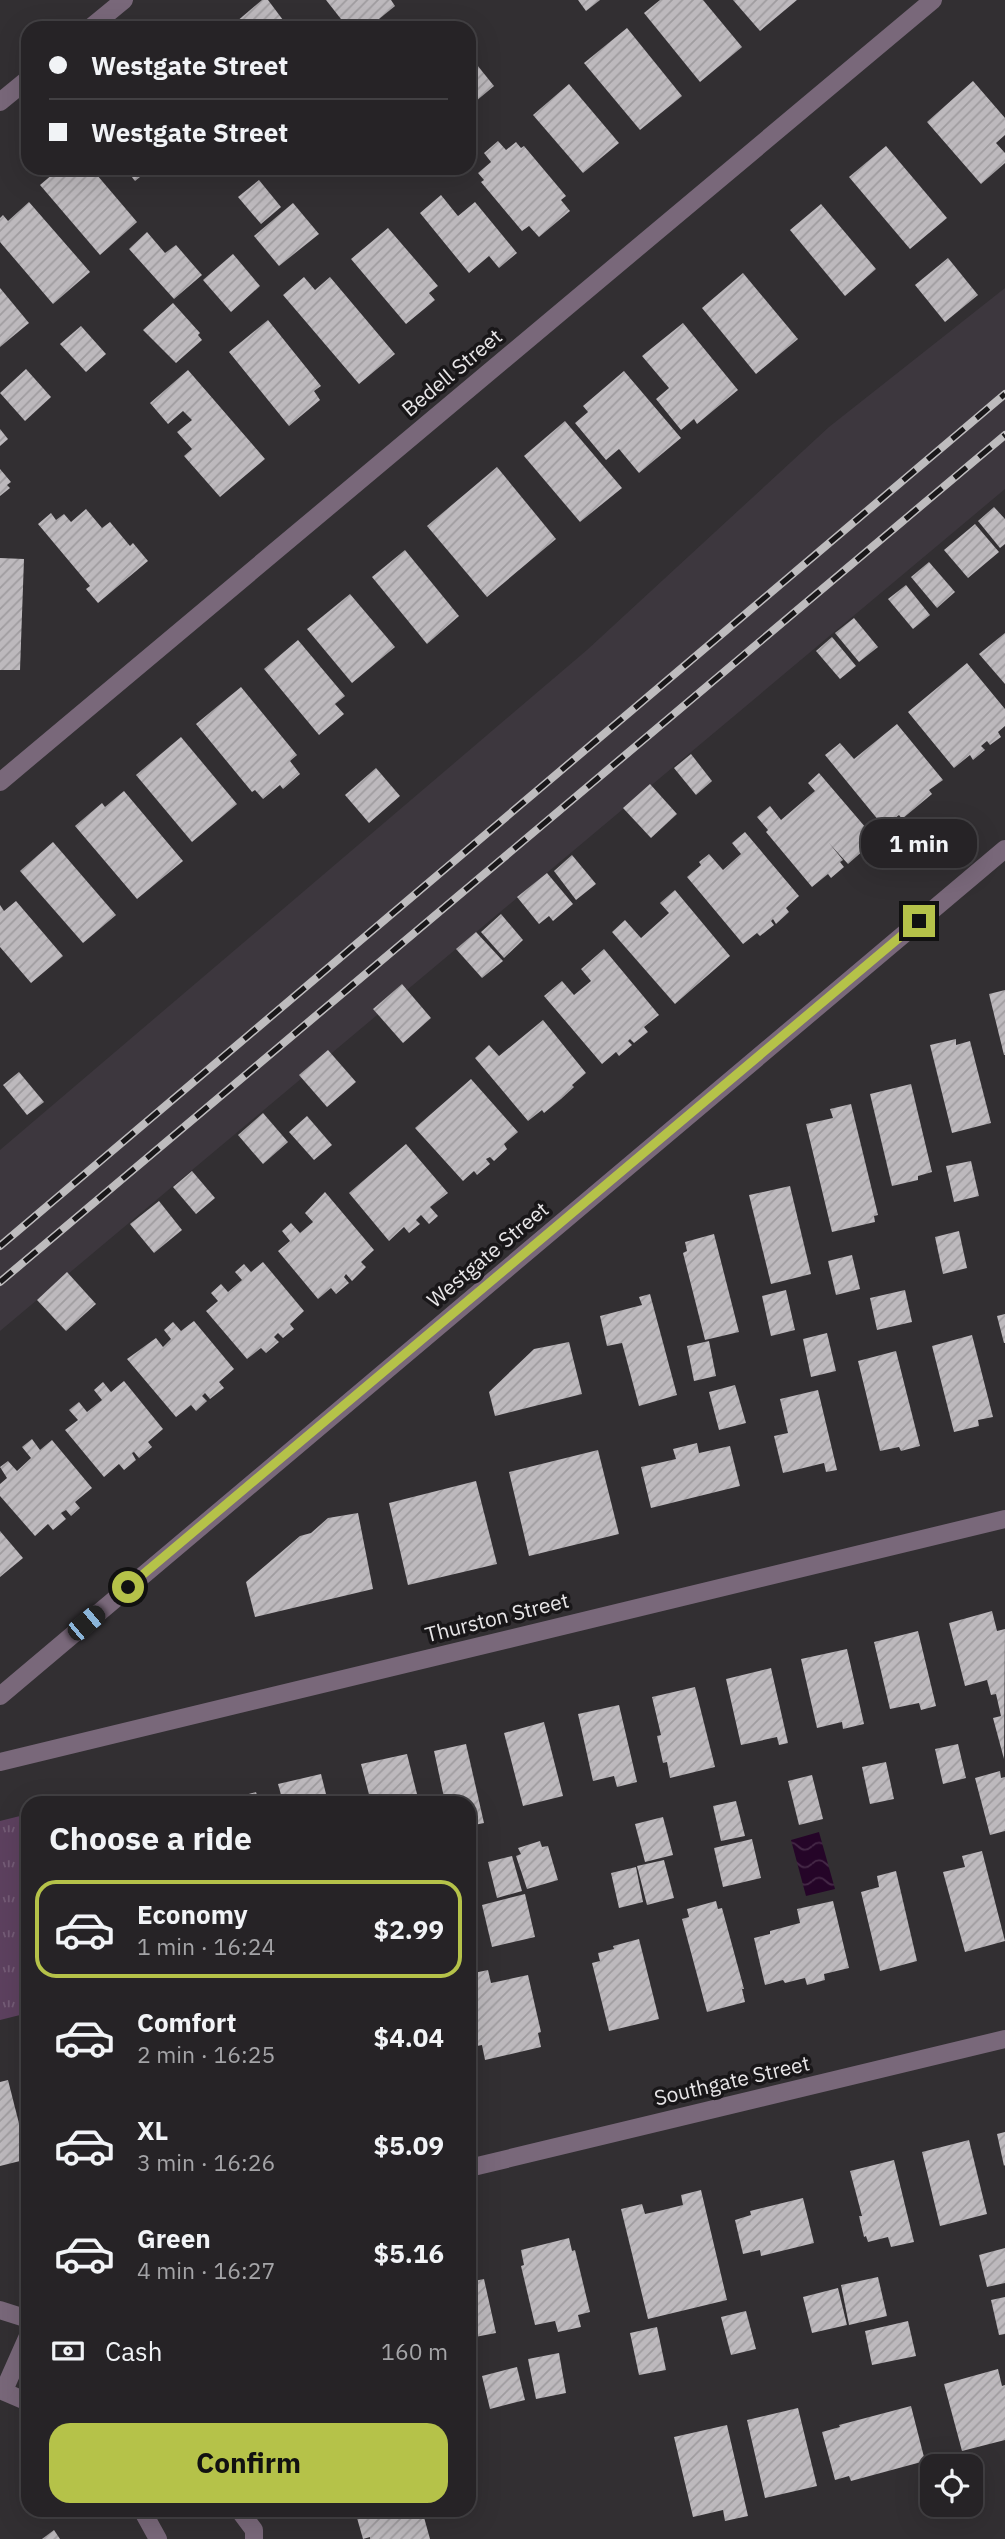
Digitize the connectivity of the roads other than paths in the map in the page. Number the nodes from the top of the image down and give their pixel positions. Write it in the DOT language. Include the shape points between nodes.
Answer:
graph roads {
  1 [pos="124,0"];
  2 [pos="933,0"];
  3 [pos="98,21"];
  4 [pos="21,85"];
  5 [pos="0,102"];
  6 [pos="0,782"];
  7 [pos="1005,849"];
  8 [pos="1005,1519"];
  9 [pos="0,1696"];
  10 [pos="0,1762"];
  11 [pos="1005,2039"];
  12 [pos="476,2166"];
  13 [pos="0,2310"];
  14 [pos="21,2317"];
  15 [pos="21,2351"];
  16 [pos="2,2390"];
  17 [pos="21,2399"];
  18 [pos="146,2517"];
  19 [pos="244,2517"];
  20 [pos="159,2539"];
  21 [pos="254,2539"];
  1 -- 3 [label="street"];
  2 -- 6 [label="street, Bedell Street"];
  4 -- 5 [label="street"];
  7 -- 9 [label="street, Westgate Street"];
  8 -- 10 [label="street, Thurston Street"];
  11 -- 12 [label="street, Southgate Street"];
  13 -- 14 [label="street"];
  15 -- 16 [label="street"];
  16 -- 17 [label="street"];
  18 -- 20 [label="street"];
  19 -- 21 [label="street" via="254,2530"];
}
